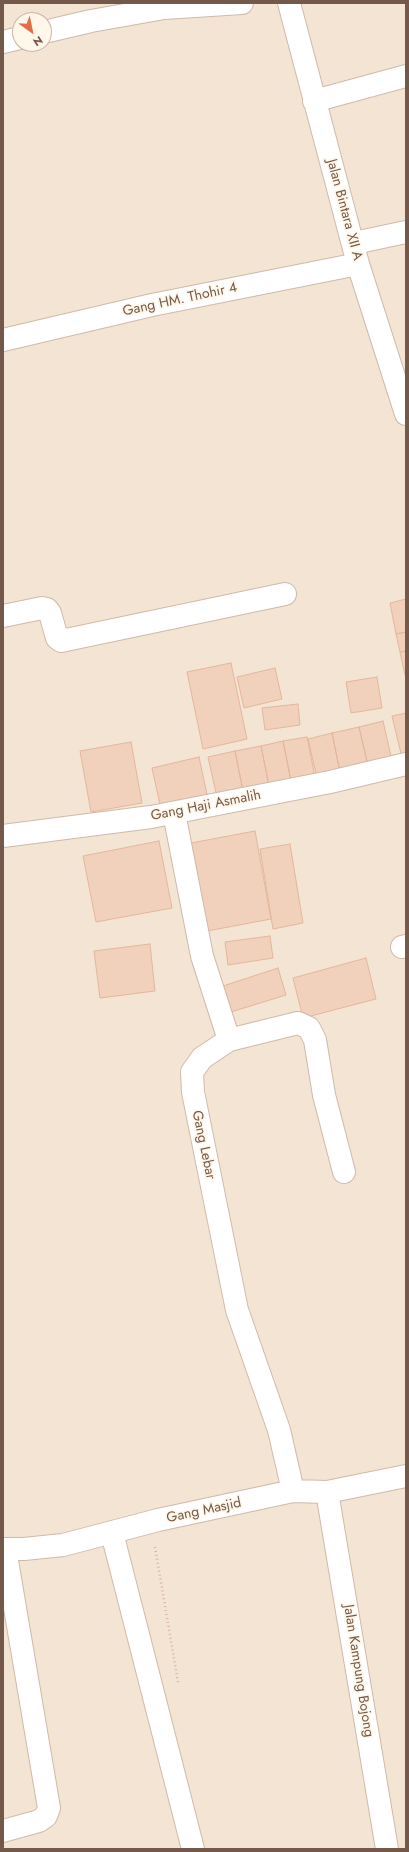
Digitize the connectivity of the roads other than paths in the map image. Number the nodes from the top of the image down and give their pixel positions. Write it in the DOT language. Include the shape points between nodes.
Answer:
graph roads {
  1 [pos="242,3"];
  2 [pos="289,3"];
  3 [pos="52,30"];
  4 [pos="406,76"];
  5 [pos="314,101"];
  6 [pos="406,232"];
  7 [pos="356,253"];
  8 [pos="3,340"];
  9 [pos="403,392"];
  10 [pos="406,414"];
  11 [pos="285,594"];
  12 [pos="3,616"];
  13 [pos="406,764"];
  14 [pos="174,813"];
  15 [pos="3,836"];
  16 [pos="230,1040"];
  17 [pos="344,1172"];
  18 [pos="406,1476"];
  19 [pos="294,1491"];
  20 [pos="327,1492"];
  21 [pos="112,1533"];
  22 [pos="4,1549"];
  23 [pos="3,1831"];
  24 [pos="193,1849"];
  25 [pos="387,1849"];
  1 -- 3 [label="street" via="164,8"];
  2 -- 5 [label="street, Jalan Bintara XII A"];
  4 -- 5 [label="street"];
  5 -- 7 [label="street, Jalan Bintara XII A"];
  6 -- 7 [label="street, Gang HM. Thohir 4"];
  7 -- 8 [label="street, Gang HM. Thohir 4"];
  7 -- 9 [label="street, Jalan Bintara XII A"];
  9 -- 10 [label="street, Jalan Bintara XII A"];
  11 -- 12 [label="street" via="61,641 57,638 47,609"];
  13 -- 14 [label="street, Gang Haji Asmalih"];
  14 -- 15 [label="street, Gang Haji Asmalih"];
  14 -- 16 [label="street" via="202,956"];
  16 -- 17 [label="street, Gang Lebar" via="298,1023 309,1028 315,1040 324,1095"];
  16 -- 19 [label="street, Gang Lebar" via="202,1058 192,1072 193,1092 237,1310 279,1430"];
  18 -- 20 [label="street, Gang Masjid"];
  19 -- 20 [label="street, Gang Masjid"];
  19 -- 21 [label="street, Gang Masjid" via="158,1520"];
  20 -- 25 [label="street, Jalan Kampung Bojong"];
  21 -- 22 [label="street, Gang Masjid" via="63,1545"];
  21 -- 24 [label="street"];
  22 -- 23 [label="street" via="49,1808 46,1816 39,1821"];
}
